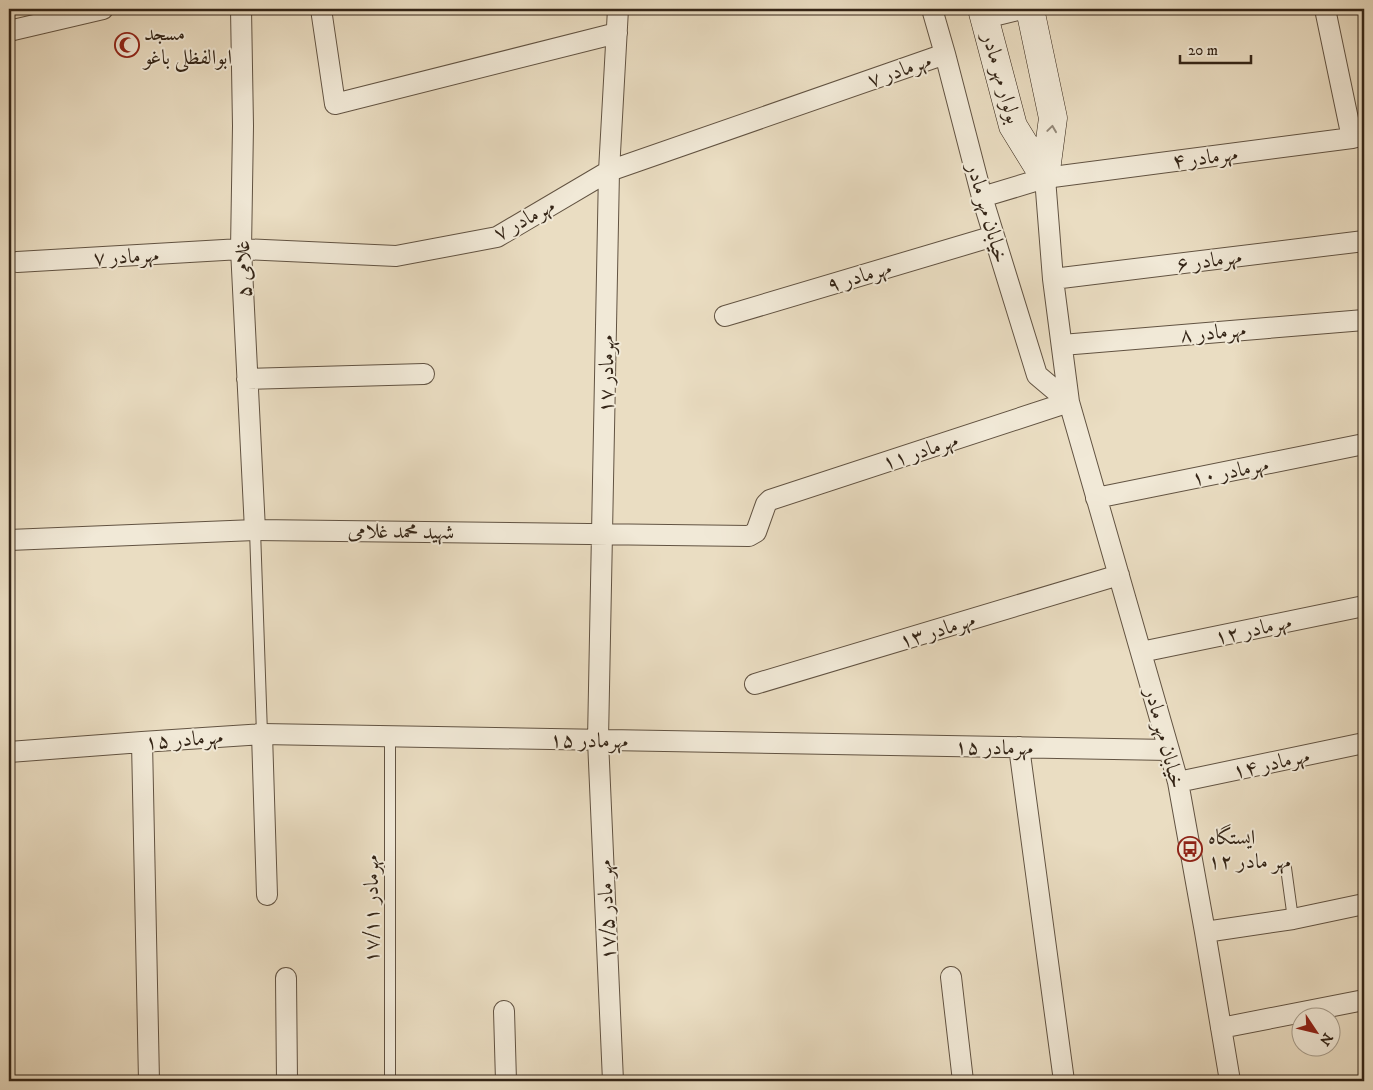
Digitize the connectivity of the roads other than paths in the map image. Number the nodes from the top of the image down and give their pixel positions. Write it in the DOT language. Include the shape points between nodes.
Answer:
graph roads {
  1 [pos="102,9"];
  2 [pos="241,9"];
  3 [pos="321,9"];
  4 [pos="618,9"];
  5 [pos="932,9"];
  6 [pos="1022,9"];
  7 [pos="1030,9"];
  8 [pos="1325,9"];
  9 [pos="984,13"];
  10 [pos="9,31"];
  11 [pos="617,33"];
  12 [pos="945,54"];
  13 [pos="1358,136"];
  14 [pos="609,171"];
  15 [pos="1045,178"];
  16 [pos="982,196"];
  17 [pos="994,236"];
  18 [pos="1364,241"];
  19 [pos="241,249"];
  20 [pos="17,262"];
  21 [pos="1053,279"];
  22 [pos="725,316"];
  23 [pos="1364,320"];
  24 [pos="1062,345"];
  25 [pos="424,374"];
  26 [pos="247,379"];
  27 [pos="1069,402"];
  28 [pos="1364,444"];
  29 [pos="1096,498"];
  30 [pos="770,500"];
  31 [pos="255,530"];
  32 [pos="603,533"];
  33 [pos="9,540"];
  34 [pos="1119,575"];
  35 [pos="1364,606"];
  36 [pos="1141,652"];
  37 [pos="755,684"];
  38 [pos="262,734"];
  39 [pos="390,736"];
  40 [pos="598,740"];
  41 [pos="142,742"];
  42 [pos="1364,743"];
  43 [pos="1019,747"];
  44 [pos="1169,750"];
  45 [pos="9,752"];
  46 [pos="1178,782"];
  47 [pos="1286,868"];
  48 [pos="267,895"];
  49 [pos="1364,904"];
  50 [pos="1292,919"];
  51 [pos="1205,932"];
  52 [pos="951,977"];
  53 [pos="286,978"];
  54 [pos="1364,1000"];
  55 [pos="504,1011"];
  56 [pos="1221,1028"];
  57 [pos="150,1081"];
  58 [pos="287,1081"];
  59 [pos="390,1081"];
  60 [pos="506,1081"];
  61 [pos="613,1081"];
  62 [pos="964,1081"];
  63 [pos="1064,1081"];
  64 [pos="1230,1081"];
  1 -- 10 [label="street"];
  2 -- 19 [label="street, غلامی ۵"];
  3 -- 11 [label="street" via="335,104"];
  4 -- 11 [label="street, مهرمادر ۱۷"];
  5 -- 12 [label="street, خیابان مهر مادر"];
  6 -- 9 [label="street"];
  15 -- 7 [label="street, بولوار مهر مادر, one-way" via="1053,118"];
  8 -- 13 [label="street"];
  9 -- 15 [label="street, بولوار مهر مادر" via="1013,126"];
  11 -- 14 [label="street, مهرمادر ۱۷"];
  12 -- 14 [label="street, مهرمادر ۷"];
  12 -- 16 [label="street, خیابان مهر مادر"];
  13 -- 15 [label="street, مهرمادر ۴"];
  14 -- 19 [label="street, مهرمادر ۷" via="497,237 396,256"];
  14 -- 32 [label="street, مهرمادر ۱۷"];
  15 -- 16 [label="street, مهرمادر ۴"];
  15 -- 21 [label="street, خیابان مهر مادر"];
  16 -- 17 [label="street, خیابان مهر مادر"];
  17 -- 22 [label="street, مهرمادر ۹"];
  17 -- 27 [label="street, خیابان مهر مادر" via="1037,375"];
  18 -- 21 [label="street, مهرمادر ۶"];
  19 -- 20 [label="street, مهرمادر ۷"];
  19 -- 26 [label="street, غلامی ۵"];
  21 -- 24 [label="street, خیابان مهر مادر"];
  23 -- 24 [label="street, مهرمادر ۸"];
  24 -- 27 [label="street, خیابان مهر مادر"];
  25 -- 26 [label="street"];
  26 -- 31 [label="street, غلامی ۵"];
  27 -- 29 [label="street, خیابان مهر مادر"];
  27 -- 30 [label="street, مهرمادر ۱۱"];
  28 -- 29 [label="street, مهرمادر ۱۰"];
  29 -- 34 [label="street, خیابان مهر مادر"];
  30 -- 32 [label="street, شهید محمد غلامی" via="756,532 750,536"];
  31 -- 32 [label="street, شهید محمد غلامی"];
  31 -- 33 [label="street, شهید محمد غلامی"];
  31 -- 38 [label="lane"];
  32 -- 40 [label="street, مهرمادر ۱۷"];
  34 -- 36 [label="street, خیابان مهر مادر"];
  34 -- 37 [label="street, مهرمادر ۱۳"];
  35 -- 36 [label="street, مهرمادر ۱۲"];
  36 -- 44 [label="street, خیابان مهر مادر"];
  38 -- 39 [label="street, مهرمادر ۱۵"];
  38 -- 41 [label="street, مهرمادر ۱۵"];
  38 -- 48 [label="street"];
  39 -- 40 [label="street, مهرمادر ۱۵"];
  39 -- 59 [label="lane, مهرمادر ۱۷/۱۱"];
  40 -- 43 [label="street, مهرمادر ۱۵"];
  40 -- 61 [label="street, مهر مادر ۱۷/۵"];
  41 -- 45 [label="street, مهرمادر ۱۵"];
  41 -- 57 [label="street"];
  42 -- 46 [label="street, مهرمادر ۱۴"];
  43 -- 44 [label="street, مهرمادر ۱۵"];
  43 -- 63 [label="street"];
  44 -- 46 [label="street, خیابان مهر مادر"];
  46 -- 51 [label="street, خیابان مهر مادر"];
  47 -- 50 [label="lane"];
  49 -- 50 [label="street"];
  50 -- 51 [label="street"];
  51 -- 56 [label="street, خیابان مهر مادر"];
  52 -- 62 [label="street"];
  53 -- 58 [label="street"];
  54 -- 56 [label="street"];
  55 -- 60 [label="street"];
  56 -- 64 [label="street, خیابان مهر مادر"];
}
